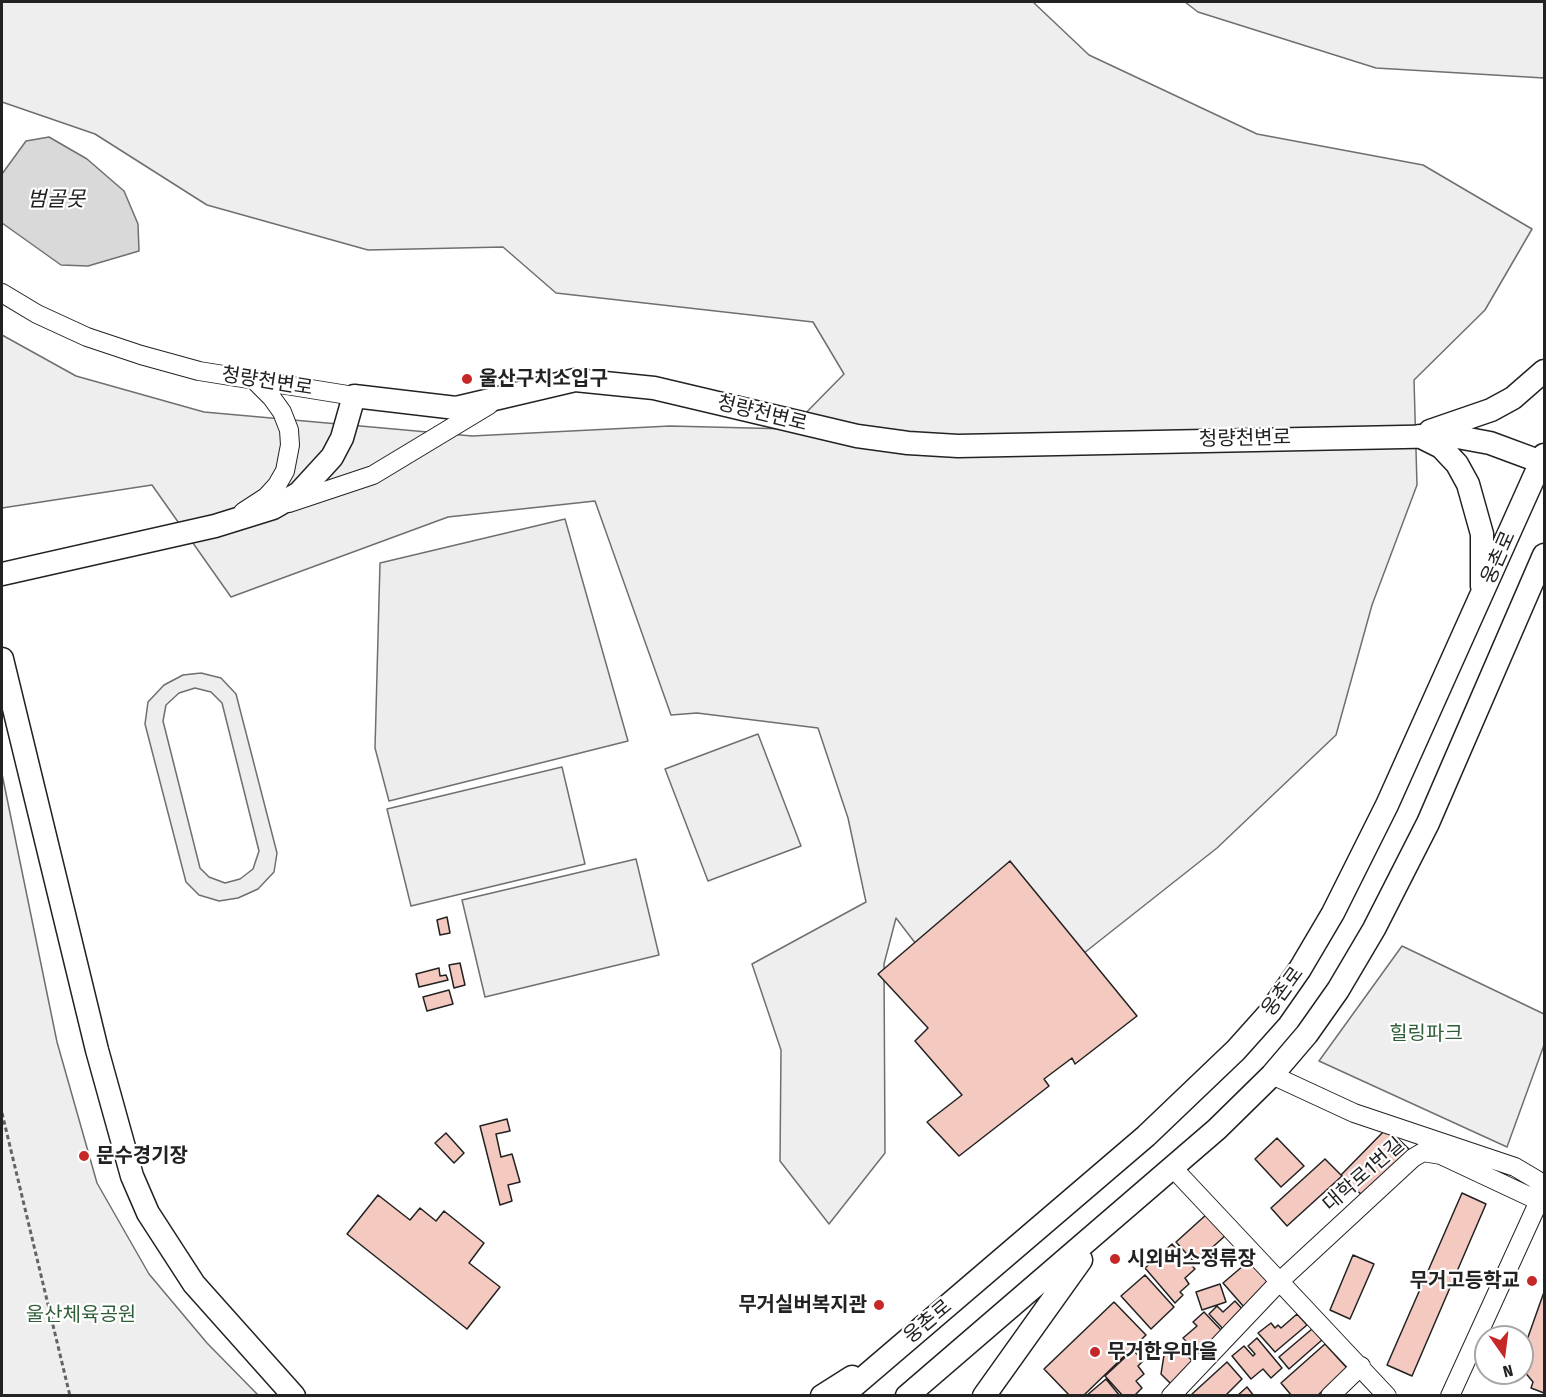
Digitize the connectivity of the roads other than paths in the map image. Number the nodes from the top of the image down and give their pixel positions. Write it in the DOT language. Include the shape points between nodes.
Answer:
graph roads {
  1 [pos="2,293"];
  2 [pos="1545,371"];
  3 [pos="254,380"];
  4 [pos="354,396"];
  5 [pos="499,398"];
  6 [pos="1418,436"];
  7 [pos="1544,460"];
  8 [pos="273,508"];
  9 [pos="215,526"];
  10 [pos="1545,555"];
  11 [pos="2,574"];
  12 [pos="1482,596"];
  13 [pos="2,659"];
  14 [pos="1272,1075"];
  15 [pos="1173,1168"];
  16 [pos="1539,1201"];
  17 [pos="1108,1223"];
  18 [pos="1280,1281"];
  19 [pos="894,1351"];
  20 [pos="1361,1366"];
  21 [pos="291,1393"];
  22 [pos="822,1395"];
  23 [pos="842,1395"];
  24 [pos="907,1395"];
  25 [pos="984,1395"];
  26 [pos="1171,1395"];
  27 [pos="1330,1395"];
  28 [pos="1387,1395"];
  29 [pos="1450,1395"];
  1 -- 3 [label="street, 청량천변로" via="37,314 98,341 199,371"];
  2 -- 6 [label="main road" via="1514,398 1491,410"];
  3 -- 4 [label="street, 청량천변로"];
  3 -- 9 [label="street" via="272,398 285,421 290,445 287,464 266,497"];
  4 -- 5 [label="main road, 청량천변로" via="456,408"];
  4 -- 8 [label="main road" via="332,457 299,493"];
  5 -- 6 [label="main road, 청량천변로" via="575,380 622,383 857,436 958,446"];
  5 -- 8 [label="street" via="373,475"];
  6 -- 7 [label="main road, 청량천변로" via="1452,436 1490,443"];
  6 -- 12 [label="main road" via="1441,447 1468,484 1482,534"];
  7 -- 12 [label="main road, 웅촌로"];
  8 -- 9 [label="main road"];
  9 -- 11 [label="main road"];
  10 -- 14 [label="main road, 웅촌로" via="1428,823 1374,929 1338,990"];
  12 -- 19 [label="main road, 웅촌로" via="1333,913 1270,1012 1146,1136"];
  13 -- 21 [label="main road" via="108,1093 132,1176 153,1222 194,1284"];
  14 -- 15 [label="main road, 웅촌로"];
  14 -- 16 [label="street" via="1354,1113 1515,1167 1537,1180 1542,1193"];
  15 -- 17 [label="main road, 웅촌로"];
  15 -- 18 [label="street"];
  16 -- 18 [label="street, 대학로1번길" via="1441,1155 1423,1152"];
  16 -- 29 [label="street"];
  17 -- 24 [label="main road, 웅촌로"];
  17 -- 25 [label="main road"];
  18 -- 20 [label="street"];
  18 -- 26 [label="street, 대학로1번길"];
  19 -- 22 [label="main road"];
  19 -- 23 [label="main road, 웅촌로"];
  20 -- 27 [label="street"];
  20 -- 28 [label="street"];
}
